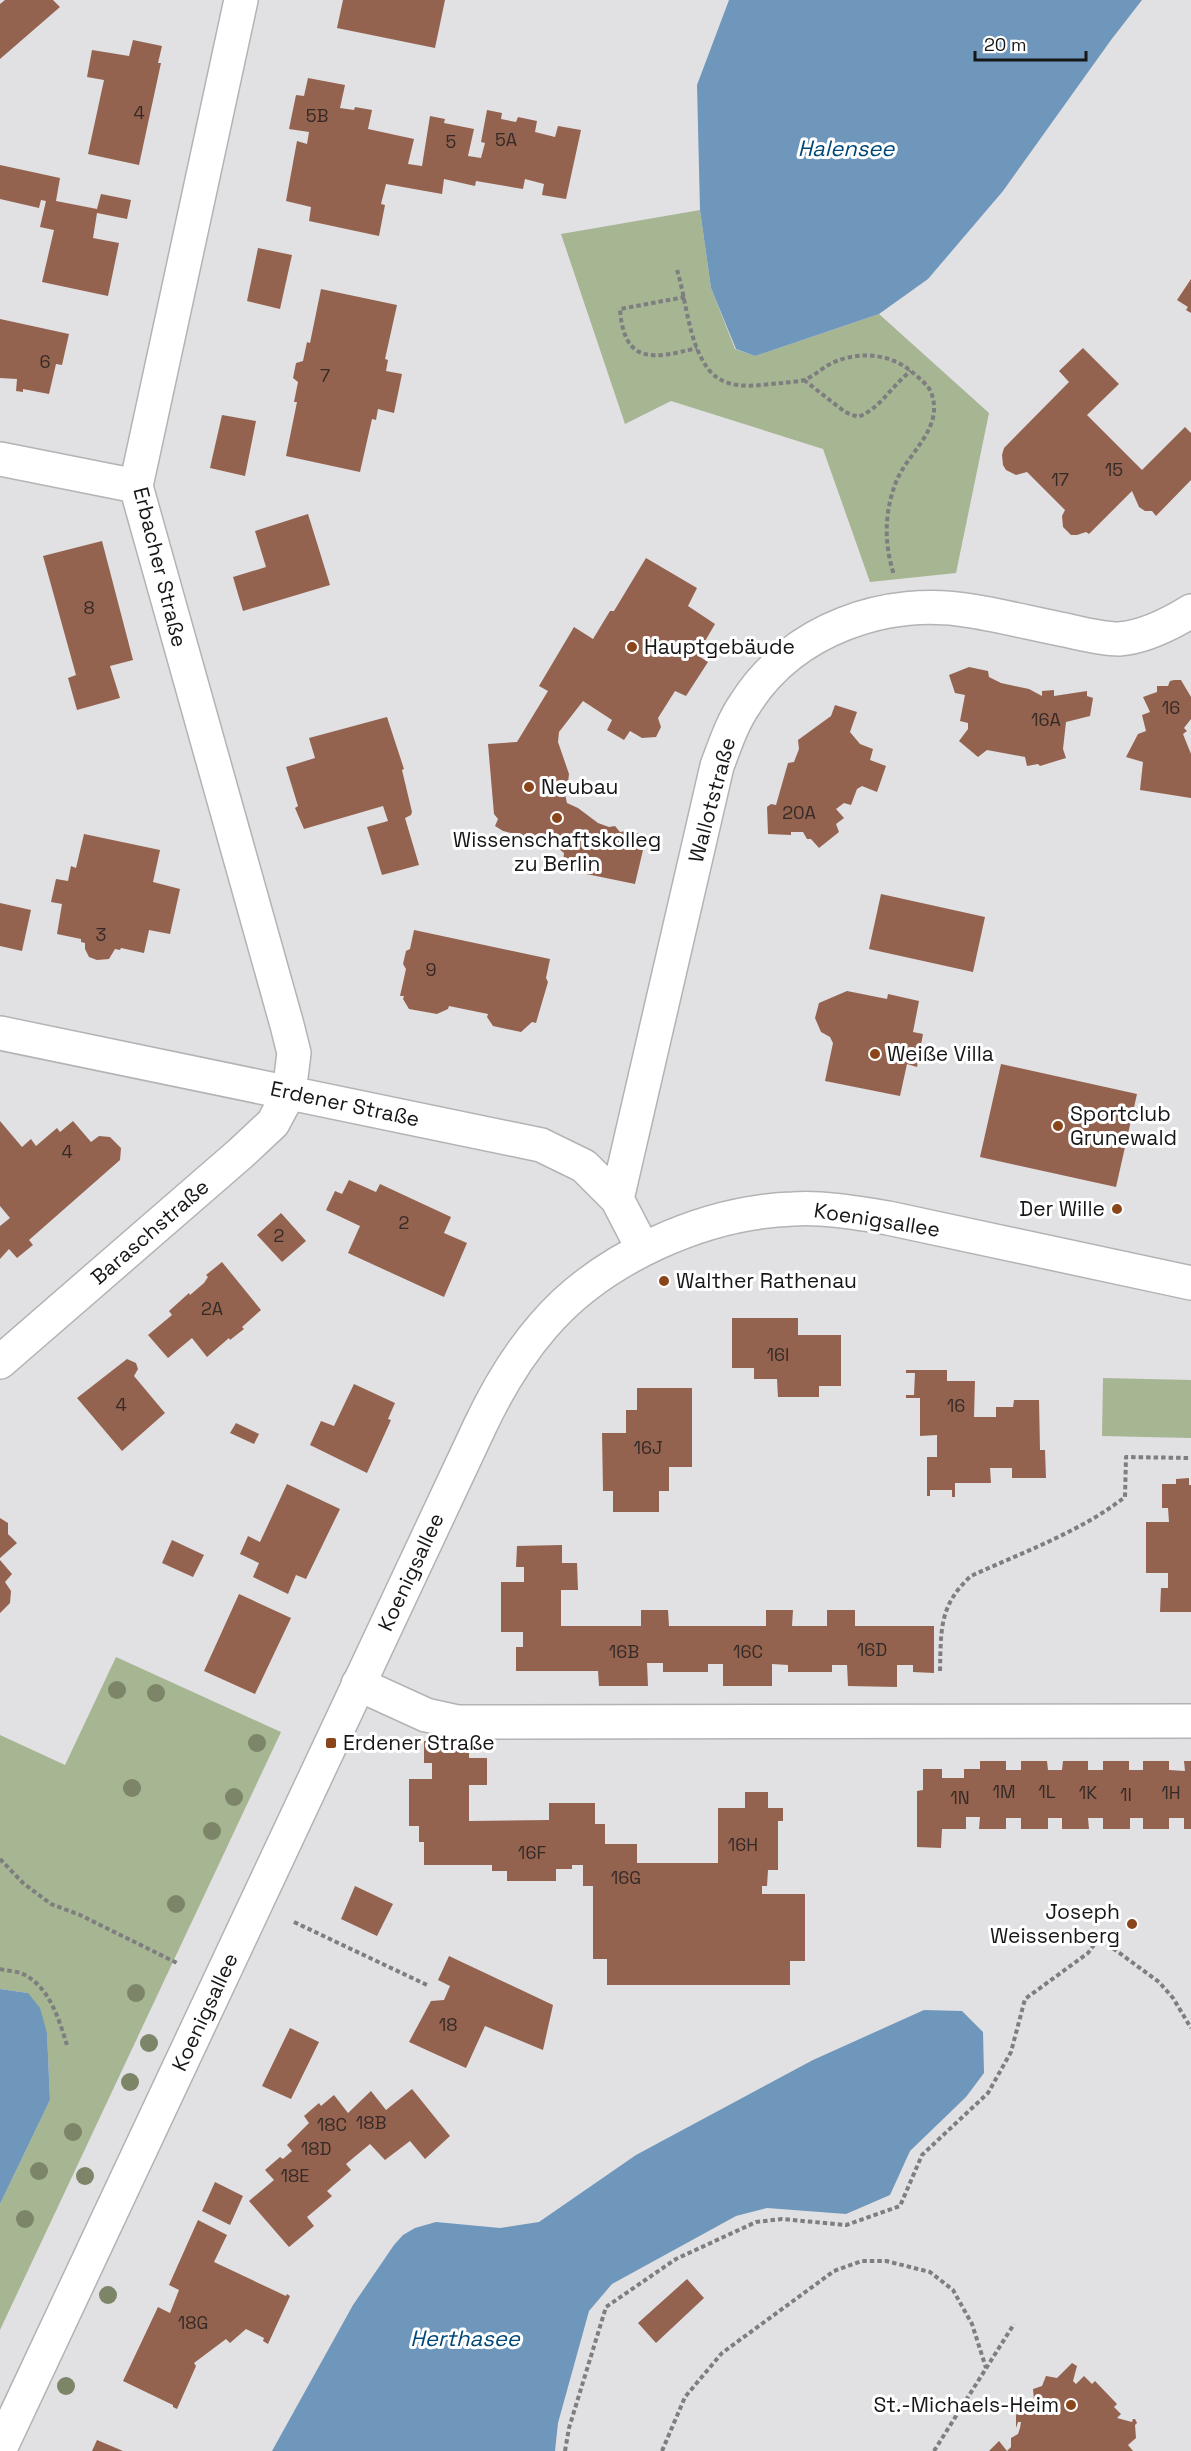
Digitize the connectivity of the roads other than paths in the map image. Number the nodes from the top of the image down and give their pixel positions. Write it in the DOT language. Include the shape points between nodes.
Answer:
graph roads {
  1 [pos="241,0"];
  2 [pos="0,459"];
  3 [pos="136,486"];
  4 [pos="1191,611"];
  5 [pos="0,1033"];
  6 [pos="289,1093"];
  7 [pos="616,1199"];
  8 [pos="643,1250"];
  9 [pos="1191,1283"];
  10 [pos="0,1362"];
  11 [pos="358,1684"];
  12 [pos="1191,1721"];
  13 [pos="0,2449"];
  1 -- 3 [label="street, Erbacher Straße"];
  2 -- 3 [label="street"];
  3 -- 6 [label="street, Erbacher Straße" via="287,1025 294,1053"];
  4 -- 7 [label="street, Wallotstraße" via="1170,624 1119,639 970,610 901,608 857,618 826,631 790,654 745,702 717,766"];
  5 -- 6 [label="street, Erdener Straße"];
  6 -- 7 [label="street, Erdener Straße" via="541,1145 584,1166"];
  6 -- 10 [label="street, Baraschstraße" via="273,1123 249,1146"];
  7 -- 8 [label="street, Erdener Straße"];
  8 -- 9 [label="street, Koenigsallee" via="678,1233 735,1217 793,1209 841,1211"];
  8 -- 11 [label="street, Koenigsallee" via="596,1277 544,1324 518,1358 495,1395"];
  11 -- 12 [label="street" via="426,1715 458,1722"];
  11 -- 13 [label="street, Koenigsallee"];
}
